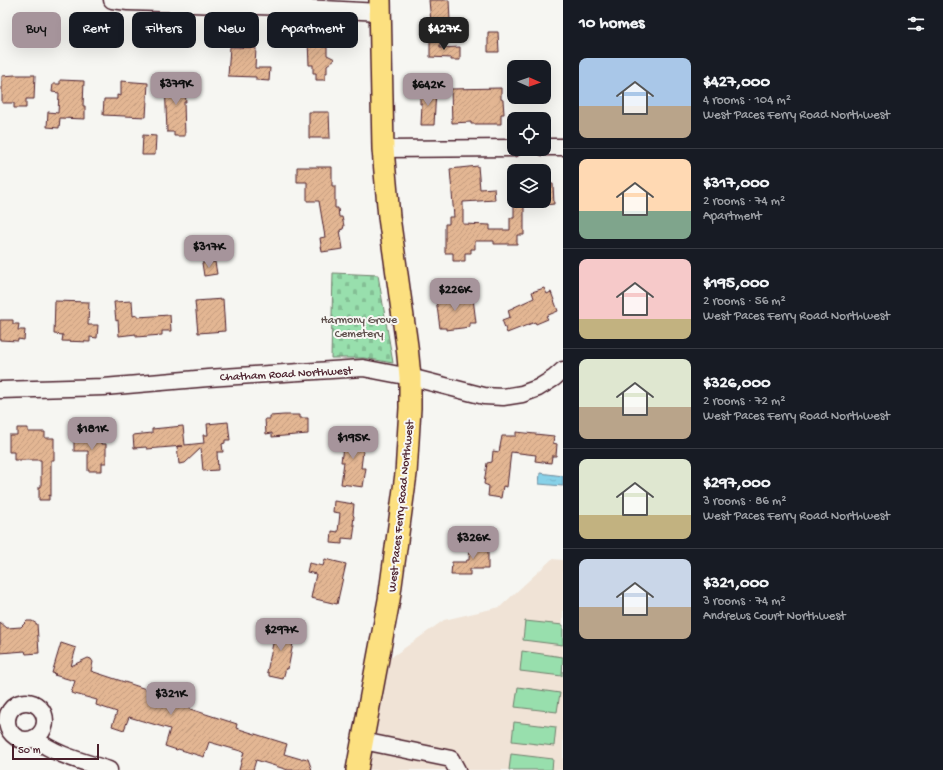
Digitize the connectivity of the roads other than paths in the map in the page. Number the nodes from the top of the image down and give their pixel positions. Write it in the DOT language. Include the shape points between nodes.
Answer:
graph roads {
  1 [pos="112,0"];
  2 [pos="380,6"];
  3 [pos="551,147"];
  4 [pos="563,147"];
  5 [pos="507,148"];
  6 [pos="383,149"];
  7 [pos="563,370"];
  8 [pos="410,378"];
  9 [pos="0,390"];
  10 [pos="34,738"];
  11 [pos="364,740"];
  12 [pos="109,770"];
  13 [pos="357,770"];
  14 [pos="457,770"];
  1 -- 2 [label="street" via="287,7"];
  2 -- 6 [label="main road, West Paces Ferry Road Northwest"];
  3 -- 4 [label="street"];
  5 -- 6 [label="street"];
  6 -- 8 [label="main road, West Paces Ferry Road Northwest" via="389,217"];
  7 -- 8 [label="street, Chatham Road Northwest" via="538,388 503,397 484,396"];
  8 -- 9 [label="street, Chatham Road Northwest" via="362,368 104,387"];
  8 -- 11 [label="main road, West Paces Ferry Road Northwest" via="406,474 400,524 390,600"];
  10 -- 12 [label="street" via="61,754"];
  11 -- 13 [label="main road, West Paces Ferry Road Northwest"];
  11 -- 14 [label="street" via="451,759"];
}
